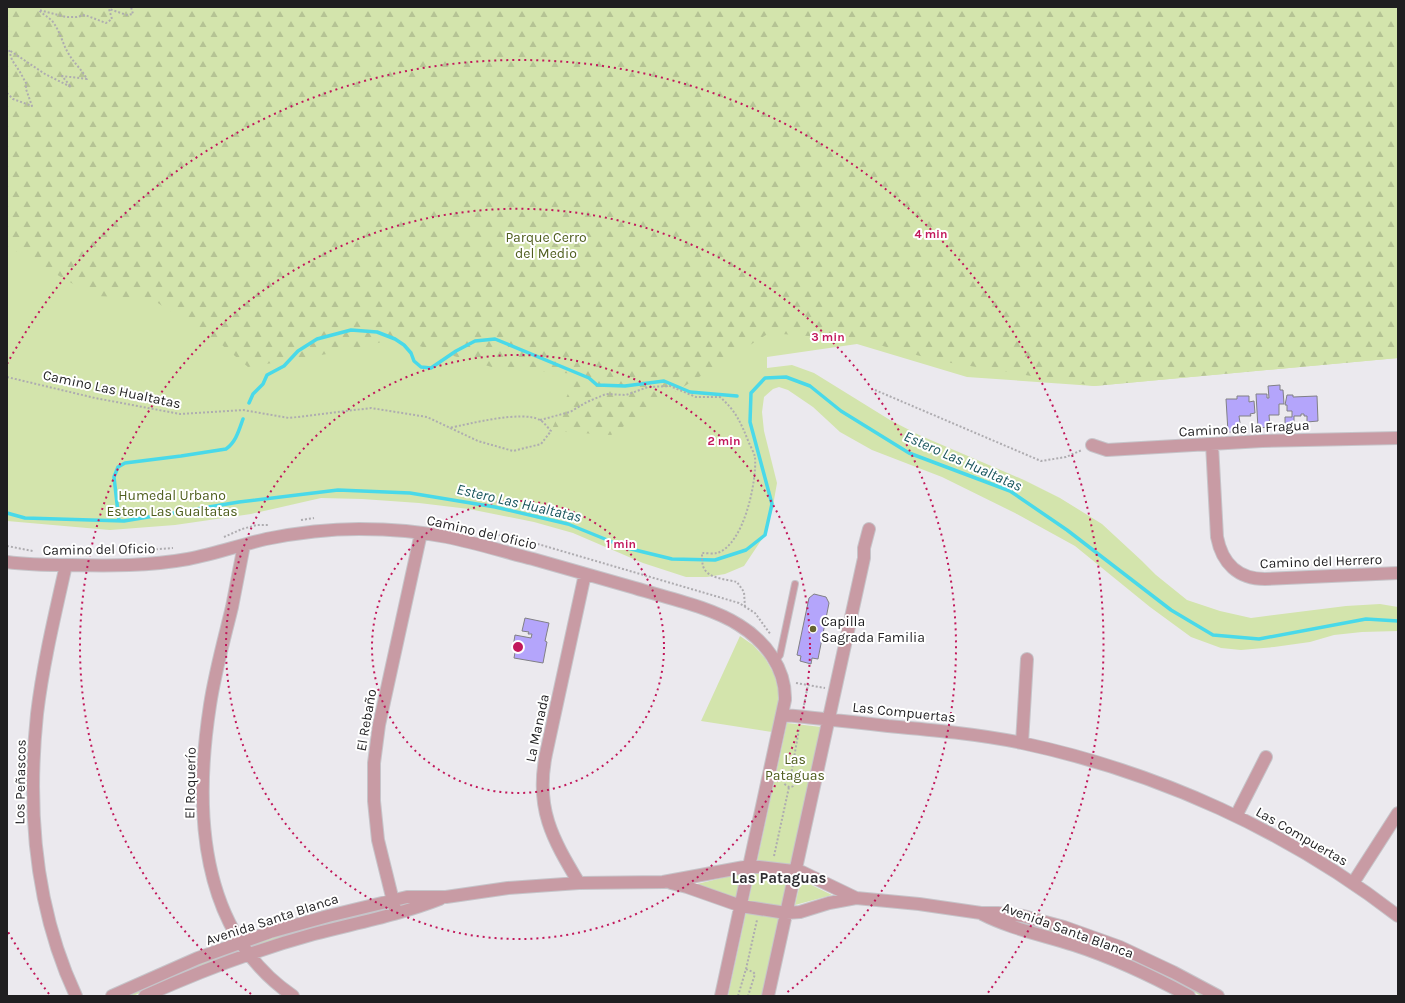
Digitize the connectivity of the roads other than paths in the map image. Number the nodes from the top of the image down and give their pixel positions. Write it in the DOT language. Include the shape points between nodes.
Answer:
graph roads {
  1 [pos="1398,438"];
  2 [pos="1212,444"];
  3 [pos="1092,445"];
  4 [pos="869,529"];
  5 [pos="421,533"];
  6 [pos="244,545"];
  7 [pos="7,562"];
  8 [pos="66,565"];
  9 [pos="1398,572"];
  10 [pos="585,574"];
  11 [pos="795,584"];
  12 [pos="1027,659"];
  13 [pos="776,661"];
  14 [pos="782,715"];
  15 [pos="828,719"];
  16 [pos="1022,744"];
  17 [pos="1266,757"];
  18 [pos="1398,813"];
  19 [pos="1236,816"];
  20 [pos="750,866"];
  21 [pos="795,871"];
  22 [pos="663,882"];
  23 [pos="1353,882"];
  24 [pos="579,883"];
  25 [pos="446,897"];
  26 [pos="856,898"];
  27 [pos="393,900"];
  28 [pos="741,906"];
  29 [pos="396,913"];
  30 [pos="786,913"];
  31 [pos="981,913"];
  32 [pos="1398,916"];
  33 [pos="240,942"];
  34 [pos="1120,947"];
  35 [pos="249,954"];
  36 [pos="1114,960"];
  37 [pos="76,996"];
  38 [pos="112,996"];
  39 [pos="145,996"];
  40 [pos="293,996"];
  41 [pos="721,996"];
  42 [pos="768,996"];
  43 [pos="1189,996"];
  44 [pos="1218,996"];
  1 -- 2 [label="street, Camino de la Fragua"];
  2 -- 3 [label="street, Camino de la Fragua" via="1107,450"];
  2 -- 9 [label="street, Camino del Herrero" via="1217,537 1224,558 1235,570 1249,578 1265,579"];
  4 -- 15 [label="street"];
  5 -- 6 [label="street, Camino del Oficio" via="336,530 295,534"];
  5 -- 10 [label="street, Camino del Oficio" via="471,542"];
  5 -- 27 [label="street, El Rebaño" via="379,725 374,763 375,819"];
  6 -- 8 [label="street, Camino del Oficio" via="163,563 124,566"];
  6 -- 33 [label="street, El Roquerío" via="210,704 203,775 204,821 211,872 221,904"];
  7 -- 8 [label="street, Camino del Oficio"];
  8 -- 37 [label="street, Los Peñascos" via="46,656 37,713 33,803 38,863 46,911 62,963"];
  10 -- 13 [label="street, Camino del Oficio" via="727,618 758,639"];
  10 -- 24 [label="street, La Manada" via="545,758 543,781 549,827"];
  11 -- 13 [label="lane" via="780,654"];
  12 -- 16 [label="street"];
  13 -- 14 [label="street, Camino del Oficio" via="784,682 785,700"];
  14 -- 15 [label="street, Las Compuertas"];
  14 -- 20 [label="street, Camino del Oficio"];
  15 -- 16 [label="street, Las Compuertas" via="966,734"];
  15 -- 21 [label="street"];
  16 -- 19 [label="street, Las Compuertas" via="1125,771"];
  17 -- 19 [label="street, Las Compuertas"];
  18 -- 23 [label="street, Las Compuertas"];
  19 -- 23 [label="street, Las Compuertas"];
  20 -- 21 [label="street, Avenida Santa Blanca"];
  20 -- 22 [label="street, Avenida Santa Blanca"];
  20 -- 28 [label="street, Camino del Oficio"];
  21 -- 26 [label="street, Avenida Santa Blanca"];
  21 -- 30 [label="street"];
  22 -- 24 [label="street, Avenida Santa Blanca"];
  22 -- 28 [label="street, Avenida Santa Blanca" via="687,887"];
  23 -- 32 [label="street, Las Compuertas"];
  24 -- 25 [label="street, Avenida Santa Blanca" via="508,888"];
  25 -- 27 [label="street, Avenida Santa Blanca" via="425,896"];
  25 -- 29 [label="street, Avenida Santa Blanca"];
  26 -- 30 [label="street, Avenida Santa Blanca"];
  26 -- 31 [label="street, Avenida Santa Blanca"];
  27 -- 29 [label="street, El Rebaño"];
  27 -- 33 [label="street, Avenida Santa Blanca" via="299,923"];
  28 -- 30 [label="street, Avenida Santa Blanca"];
  28 -- 41 [label="street, Camino del Oficio"];
  29 -- 35 [label="street, Avenida Santa Blanca"];
  30 -- 42 [label="street"];
  31 -- 34 [label="street, Avenida Santa Blanca" via="1023,916"];
  31 -- 36 [label="street, Avenida Santa Blanca" via="1012,928"];
  33 -- 35 [label="street, El Roquerío"];
  33 -- 38 [label="street, Avenida Santa Blanca"];
  34 -- 36 [label="street"];
  34 -- 44 [label="street, Avenida Santa Blanca"];
  35 -- 39 [label="street, Avenida Santa Blanca"];
  35 -- 40 [label="street, El Roquerío"];
  36 -- 43 [label="street, Avenida Santa Blanca"];
}
